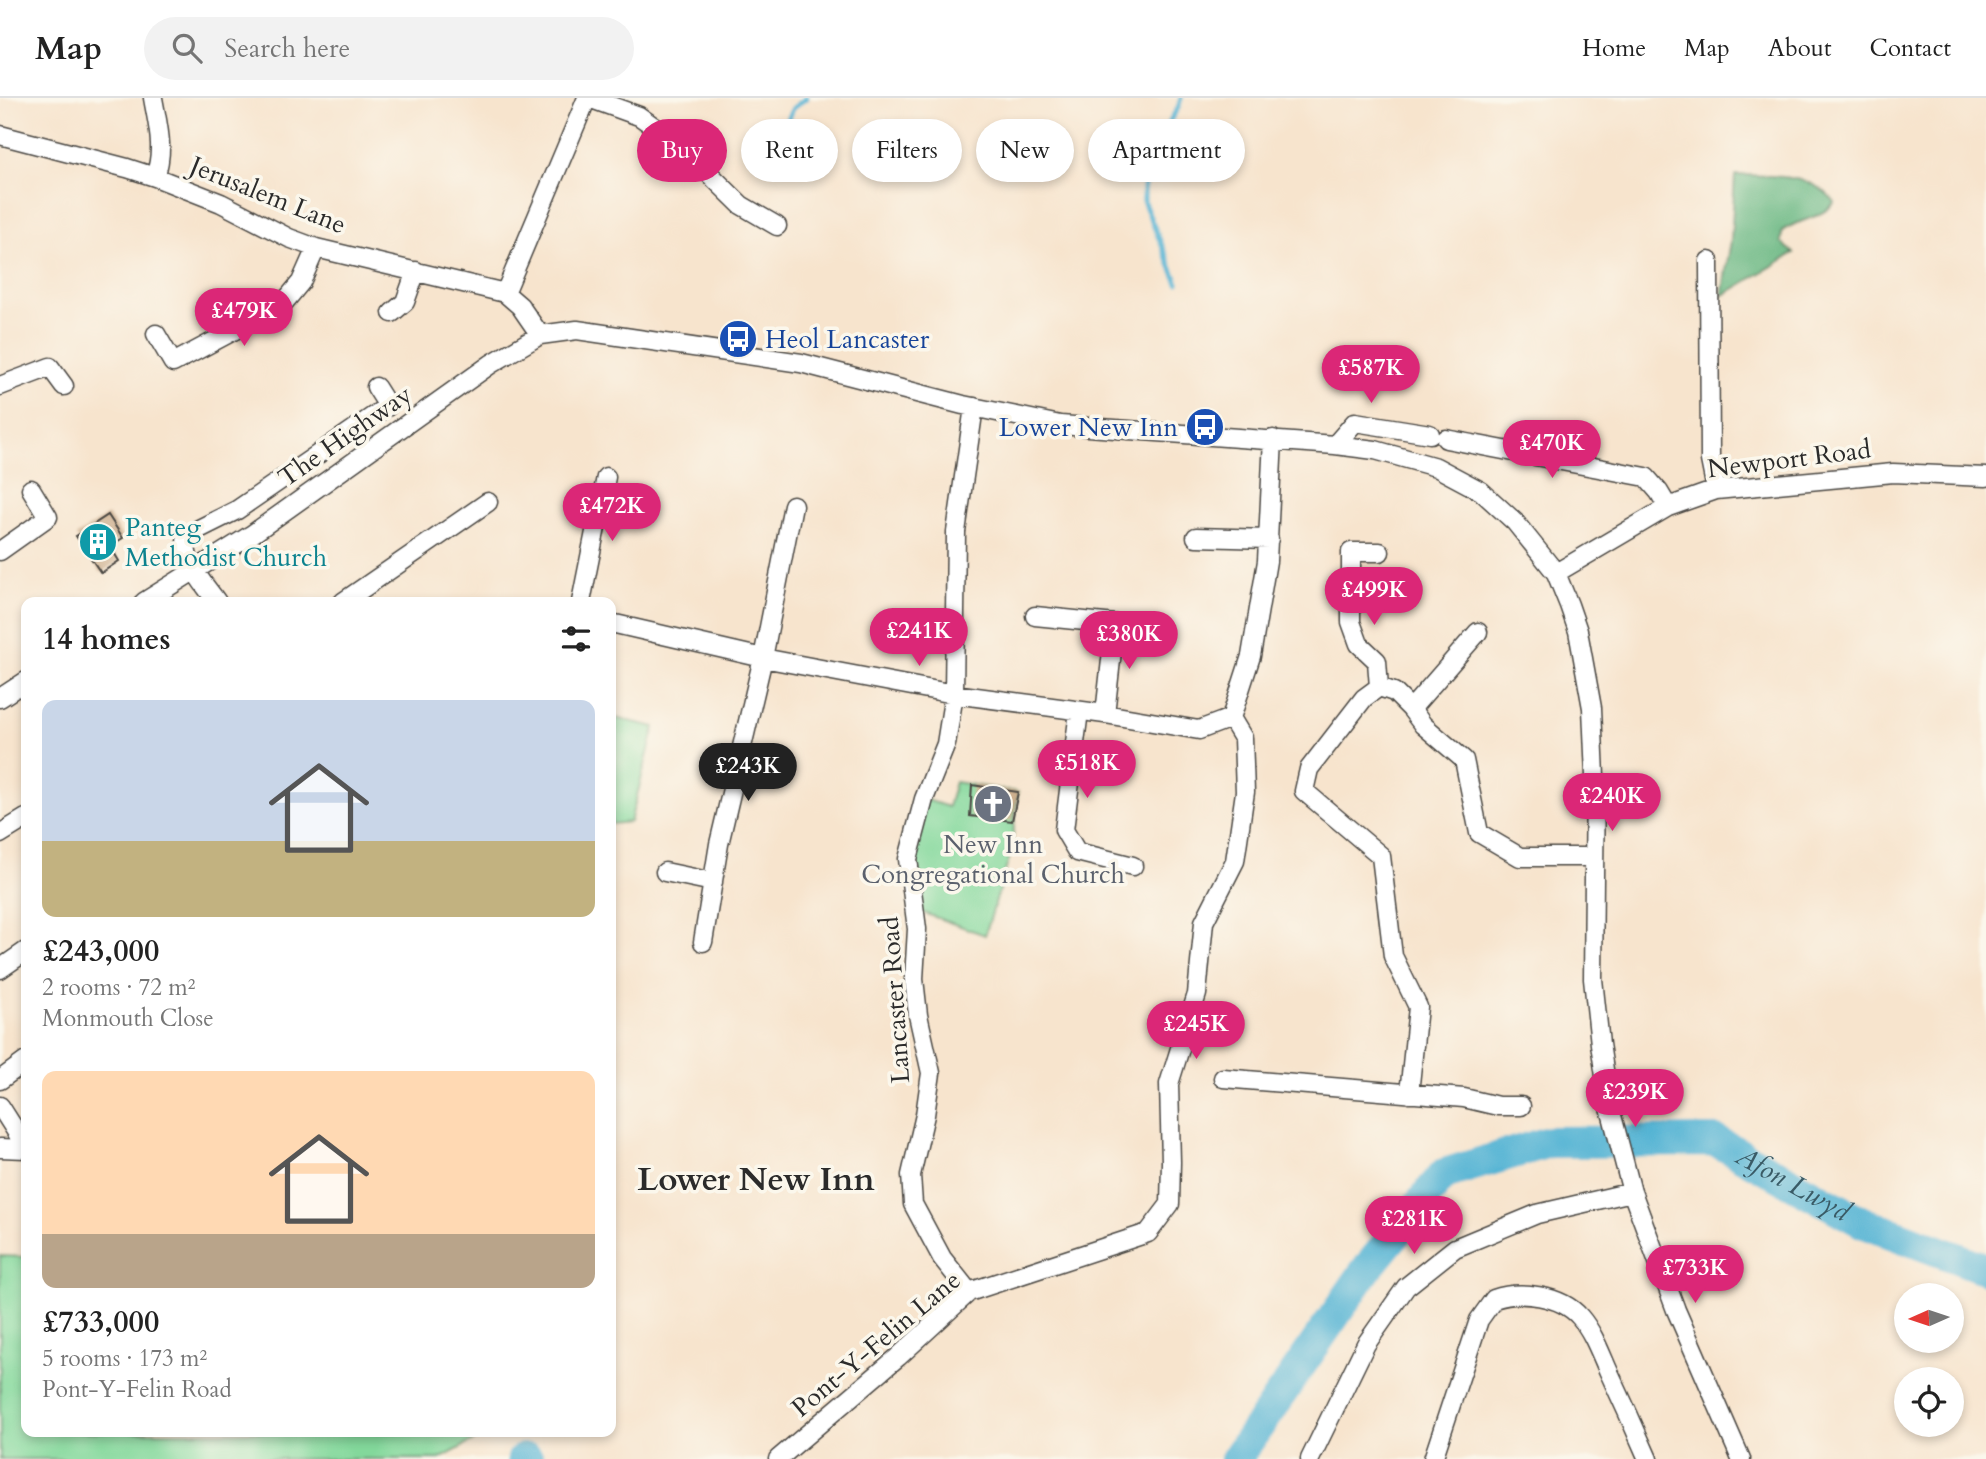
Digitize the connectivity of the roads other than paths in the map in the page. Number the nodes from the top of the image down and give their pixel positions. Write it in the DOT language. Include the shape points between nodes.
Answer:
graph roads {
  1 [pos="153,98"];
  2 [pos="588,98"];
  3 [pos="0,135"];
  4 [pos="155,177"];
  5 [pos="777,226"];
  6 [pos="316,248"];
  7 [pos="1709,261"];
  8 [pos="416,271"];
  9 [pos="505,293"];
  10 [pos="392,313"];
  11 [pos="156,334"];
  12 [pos="540,335"];
  13 [pos="0,386"];
  14 [pos="64,386"];
  15 [pos="376,387"];
  16 [pos="974,407"];
  17 [pos="1273,439"];
  18 [pos="1335,445"];
  19 [pos="606,477"];
  20 [pos="1986,477"];
  21 [pos="31,489"];
  22 [pos="1716,491"];
  23 [pos="488,502"];
  24 [pos="793,505"];
  25 [pos="1668,507"];
  26 [pos="1196,537"];
  27 [pos="1269,539"];
  28 [pos="0,551"];
  29 [pos="1380,552"];
  30 [pos="194,570"];
  31 [pos="1556,573"];
  32 [pos="152,597"];
  33 [pos="213,597"];
  34 [pos="350,597"];
  35 [pos="582,597"];
  36 [pos="1035,616"];
  37 [pos="616,624"];
  38 [pos="1478,632"];
  39 [pos="763,658"];
  40 [pos="21,684"];
  41 [pos="1380,687"];
  42 [pos="954,694"];
  43 [pos="0,698"];
  44 [pos="1412,709"];
  45 [pos="1079,711"];
  46 [pos="1105,714"];
  47 [pos="1231,718"];
  48 [pos="21,821"];
  49 [pos="0,834"];
  50 [pos="1592,857"];
  51 [pos="1133,866"];
  52 [pos="665,872"];
  53 [pos="713,882"];
  54 [pos="703,942"];
  55 [pos="21,954"];
  56 [pos="2,963"];
  57 [pos="21,1065"];
  58 [pos="1223,1078"];
  59 [pos="0,1080"];
  60 [pos="1409,1094"];
  61 [pos="0,1106"];
  62 [pos="1521,1107"];
  63 [pos="21,1140"];
  64 [pos="0,1148"];
  65 [pos="21,1148"];
  66 [pos="1632,1192"];
  67 [pos="969,1292"];
  68 [pos="778,1459"];
  69 [pos="1310,1459"];
  70 [pos="1433,1459"];
  71 [pos="1648,1459"];
  72 [pos="1741,1459"];
  1 -- 4 [label="street" via="161,144"];
  2 -- 5 [label="street" via="639,116 679,144 741,205"];
  2 -- 9 [label="street"];
  3 -- 4 [label="street, Jerusalem Lane"];
  4 -- 6 [label="street, Jerusalem Lane"];
  6 -- 8 [label="street, Jerusalem Lane"];
  6 -- 11 [label="street" via="301,282 282,305 258,318 173,363"];
  7 -- 22 [label="street" via="1710,460"];
  8 -- 9 [label="street, Jerusalem Lane"];
  8 -- 10 [label="street" via="405,302"];
  9 -- 12 [label="street"];
  12 -- 16 [label="street" via="577,330 801,363"];
  12 -- 30 [label="street, The Highway" via="491,364 251,535"];
  13 -- 14 [label="street" via="50,367"];
  15 -- 30 [label="street" via="388,406 237,510 187,535 184,548"];
  16 -- 17 [label="street" via="1060,425"];
  16 -- 42 [label="street, Lancaster Road" via="956,532"];
  17 -- 18 [label="street"];
  17 -- 27 [label="street"];
  18 -- 25 [label="street" via="1355,422 1438,437 1646,477"];
  18 -- 31 [label="street" via="1375,450 1436,467 1481,491 1515,522"];
  19 -- 35 [label="street"];
  20 -- 22 [label="street, Newport Road" via="1893,473"];
  21 -- 28 [label="street" via="48,517"];
  22 -- 25 [label="street, Newport Road"];
  23 -- 34 [label="street"];
  24 -- 39 [label="street"];
  25 -- 31 [label="street, Newport Road"];
  26 -- 27 [label="street"];
  27 -- 47 [label="street" via="1251,656"];
  29 -- 41 [label="street" via="1352,552 1351,622 1359,644 1377,661"];
  30 -- 32 [label="street, The Highway"];
  30 -- 33 [label="street"];
  31 -- 50 [label="street" via="1578,631 1592,708"];
  36 -- 46 [label="street" via="1115,624"];
  37 -- 39 [label="street"];
  38 -- 44 [label="street"];
  39 -- 42 [label="street"];
  39 -- 53 [label="street"];
  40 -- 43 [label="street"];
  41 -- 44 [label="street" via="1394,692"];
  41 -- 60 [label="street" via="1364,698 1308,769 1304,791 1381,856 1393,956 1418,1006"];
  42 -- 45 [label="street"];
  42 -- 67 [label="street, Lancaster Road" via="946,744 924,799 908,859 918,929 916,991 931,1073 911,1175 913,1204 942,1258"];
  44 -- 50 [label="street" via="1423,725 1464,760 1479,833 1520,857"];
  45 -- 46 [label="street"];
  45 -- 51 [label="street" via="1064,830 1077,852"];
  46 -- 47 [label="street" via="1199,730"];
  47 -- 67 [label="street, Pont-Y-Felin Lane" via="1243,738 1245,792 1235,861 1205,922 1197,994 1169,1084 1170,1204 1149,1233"];
  48 -- 49 [label="street"];
  50 -- 66 [label="street" via="1593,979 1600,1044 1610,1108"];
  52 -- 53 [label="street"];
  53 -- 54 [label="street"];
  55 -- 56 [label="street"];
  57 -- 59 [label="street"];
  58 -- 60 [label="street"];
  60 -- 62 [label="street"];
  61 -- 63 [label="street"];
  64 -- 65 [label="street"];
  66 -- 69 [label="street" via="1537,1214 1455,1248 1406,1287 1366,1344"];
  66 -- 72 [label="street" via="1676,1310"];
  67 -- 68 [label="street, Pont-Y-Felin Lane"];
  70 -- 71 [label="street" via="1479,1320 1494,1299 1522,1294 1563,1305 1581,1318"];
}
